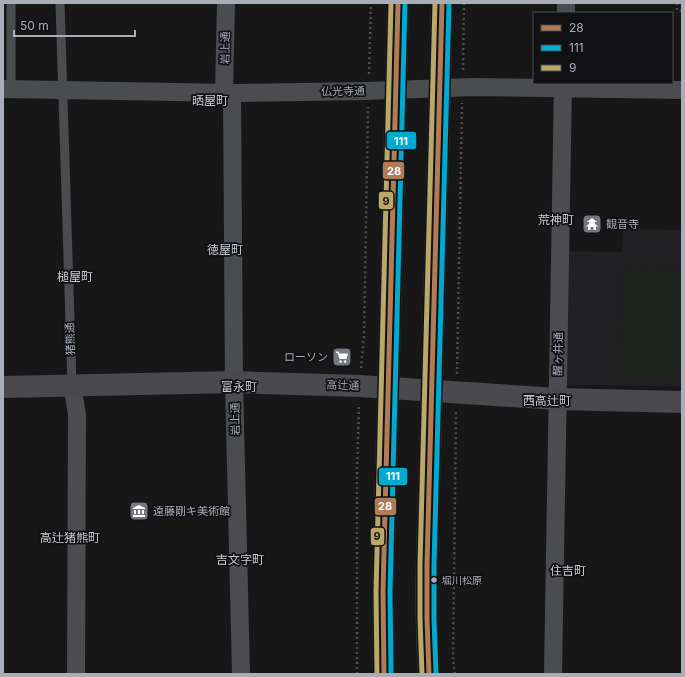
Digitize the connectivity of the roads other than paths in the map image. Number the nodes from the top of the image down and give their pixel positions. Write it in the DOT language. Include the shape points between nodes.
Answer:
graph roads {
  1 [pos="60,3"];
  2 [pos="226,3"];
  3 [pos="398,3"];
  4 [pos="442,3"];
  5 [pos="11,4"];
  6 [pos="563,86"];
  7 [pos="441,88"];
  8 [pos="7,89"];
  9 [pos="62,90"];
  10 [pos="395,90"];
  11 [pos="682,90"];
  12 [pos="228,92"];
  13 [pos="234,382"];
  14 [pos="72,385"];
  15 [pos="3,387"];
  16 [pos="389,388"];
  17 [pos="431,390"];
  18 [pos="557,399"];
  19 [pos="682,402"];
  20 [pos="76,674"];
  21 [pos="241,674"];
  22 [pos="384,674"];
  23 [pos="429,674"];
  24 [pos="553,674"];
  1 -- 9 [label="lane, 猪熊通"];
  2 -- 12 [label="street, 岩上通"];
  3 -- 10 [label="main road"];
  4 -- 7 [label="main road"];
  5 -- 8 [label="lane"];
  6 -- 7 [label="street, 仏光寺通"];
  6 -- 11 [label="street, 仏光寺通"];
  6 -- 18 [label="street, 醒ヶ井通"];
  7 -- 10 [label="street, 仏光寺通"];
  7 -- 17 [label="main road"];
  8 -- 9 [label="street, 仏光寺通"];
  9 -- 12 [label="street, 仏光寺通"];
  9 -- 14 [label="lane, 猪熊通"];
  10 -- 12 [label="street, 仏光寺通"];
  10 -- 16 [label="main road"];
  12 -- 13 [label="street, 岩上通"];
  13 -- 14 [label="street, 高辻通"];
  13 -- 16 [label="street, 高辻通"];
  13 -- 21 [label="street, 岩上通"];
  14 -- 15 [label="street, 高辻通"];
  14 -- 20 [label="street, 猪熊通" via="77,414"];
  16 -- 17 [label="street, 高辻通"];
  16 -- 22 [label="main road" via="383,592"];
  17 -- 18 [label="street, 高辻通"];
  17 -- 23 [label="main road" via="427,592"];
  18 -- 19 [label="street, 高辻通"];
  18 -- 24 [label="street, 醒ヶ井通"];
}
